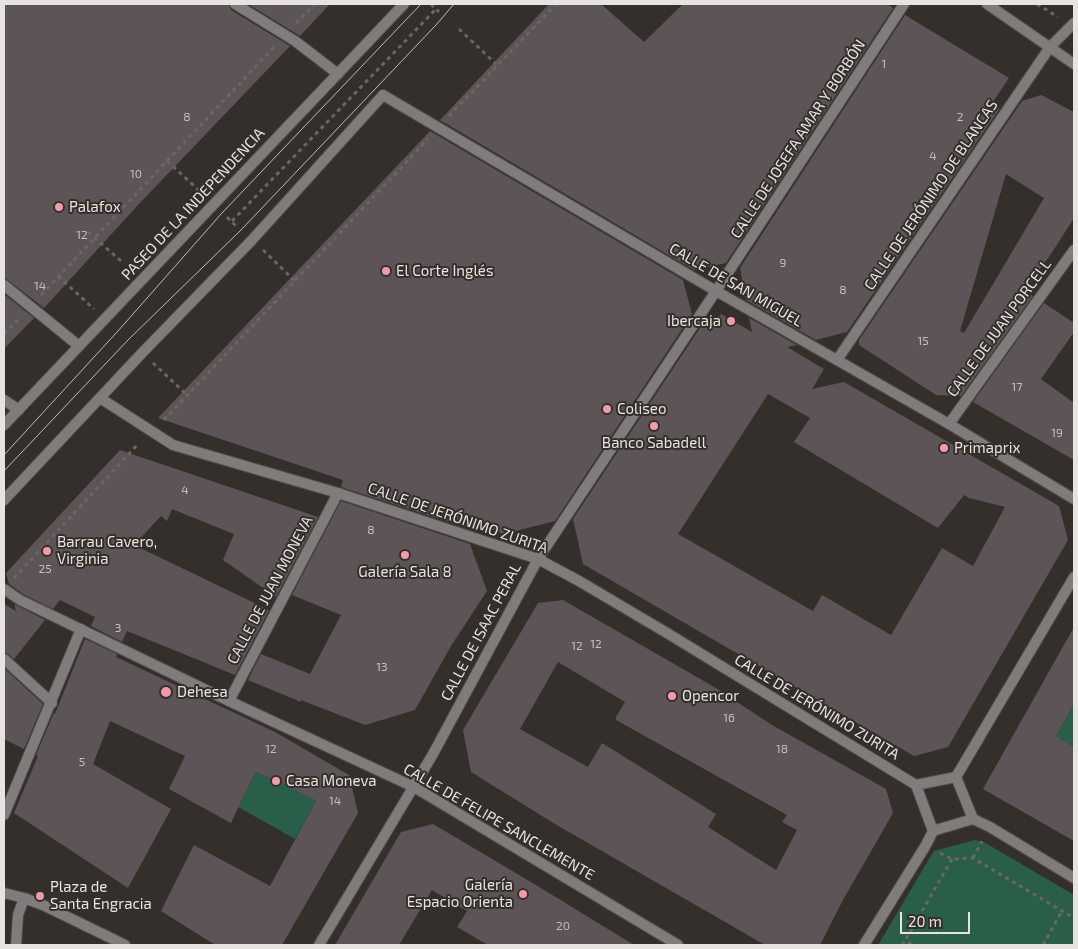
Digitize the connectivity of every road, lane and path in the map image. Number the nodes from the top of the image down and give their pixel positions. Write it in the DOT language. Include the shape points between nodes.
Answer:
graph roads {
  1 [pos="235,4"];
  2 [pos="315,4"];
  3 [pos="404,4"];
  4 [pos="431,4"];
  5 [pos="556,4"];
  6 [pos="904,4"];
  7 [pos="987,4"];
  8 [pos="436,9"];
  9 [pos="439,12"];
  10 [pos="298,22"];
  11 [pos="1074,23"];
  12 [pos="458,29"];
  13 [pos="277,45"];
  14 [pos="1050,47"];
  15 [pos="1074,64"];
  16 [pos="497,65"];
  17 [pos="338,74"];
  18 [pos="447,118"];
  19 [pos="429,139"];
  20 [pos="167,161"];
  21 [pos="208,200"];
  22 [pos="227,217"];
  23 [pos="232,222"];
  24 [pos="236,226"];
  25 [pos="88,232"];
  26 [pos="95,238"];
  27 [pos="261,249"];
  28 [pos="1074,250"];
  29 [pos="121,260"];
  30 [pos="58,276"];
  31 [pos="295,281"];
  32 [pos="4,285"];
  33 [pos="716,292"];
  34 [pos="37,299"];
  35 [pos="24,314"];
  36 [pos="100,314"];
  37 [pos="4,334"];
  38 [pos="79,346"];
  39 [pos="147,358"];
  40 [pos="836,360"];
  41 [pos="187,395"];
  42 [pos="100,398"];
  43 [pos="4,400"];
  44 [pos="19,410"];
  45 [pos="164,420"];
  46 [pos="948,424"];
  47 [pos="4,425"];
  48 [pos="129,453"];
  49 [pos="338,493"];
  50 [pos="1074,499"];
  51 [pos="4,500"];
  52 [pos="538,559"];
  53 [pos="1074,577"];
  54 [pos="14,579"];
  55 [pos="4,589"];
  56 [pos="81,629"];
  57 [pos="4,659"];
  58 [pos="228,701"];
  59 [pos="52,703"];
  60 [pos="956,777"];
  61 [pos="916,785"];
  62 [pos="414,787"];
  63 [pos="4,815"];
  64 [pos="973,819"];
  65 [pos="933,831"];
  66 [pos="1074,878"];
  67 [pos="4,893"];
  68 [pos="24,898"];
  69 [pos="1062,911"];
  70 [pos="1074,918"];
  71 [pos="906,939"];
  72 [pos="16,943"];
  73 [pos="125,945"];
  74 [pos="319,945"];
  75 [pos="678,945"];
  76 [pos="864,945"];
  77 [pos="902,945"];
  78 [pos="911,945"];
  79 [pos="1043,945"];
  1 -- 17 [label="street" via="295,41"];
  2 -- 10 [label="path"];
  3 -- 17 [label="street, PASEO DE LA INDEPENDENCIA"];
  4 -- 8 [label="path"];
  5 -- 16 [label="path"];
  6 -- 33 [label="street, CALLE DE JOSEFA AMAR Y BORBÓN"];
  7 -- 14 [label="street"];
  8 -- 9 [label="path"];
  8 -- 23 [label="path"];
  11 -- 14 [label="street, CALLE DE JERÓNIMO DE BLANCAS"];
  12 -- 16 [label="path"];
  13 -- 20 [label="path"];
  14 -- 15 [label="street"];
  14 -- 40 [label="street, CALLE DE JERÓNIMO DE BLANCAS"];
  16 -- 18 [label="path"];
  17 -- 38 [label="street, PASEO DE LA INDEPENDENCIA"];
  19 -- 31 [label="path"];
  20 -- 21 [label="path"];
  20 -- 26 [label="path"];
  22 -- 23 [label="path"];
  23 -- 24 [label="path"];
  25 -- 26 [label="path"];
  26 -- 29 [label="path"];
  26 -- 30 [label="path"];
  27 -- 31 [label="path"];
  28 -- 46 [label="street, CALLE DE JUAN PORCELL"];
  30 -- 34 [label="path"];
  30 -- 36 [label="path"];
  31 -- 41 [label="path"];
  32 -- 38 [label="street"];
  33 -- 40 [label="street, CALLE DE SAN MIGUEL"];
  33 -- 42 [label="street, CALLE DE SAN MIGUEL" via="384,95 252,240"];
  33 -- 52 [label="street, CALLE DE ISAAC PERAL"];
  35 -- 37 [label="path"];
  38 -- 44 [label="street, PASEO DE LA INDEPENDENCIA"];
  39 -- 41 [label="path"];
  40 -- 46 [label="street, CALLE DE SAN MIGUEL"];
  41 -- 45 [label="path"];
  42 -- 49 [label="street, CALLE DE JERÓNIMO ZURITA" via="173,445"];
  42 -- 51 [label="street"];
  43 -- 44 [label="street"];
  44 -- 47 [label="street, PASEO DE LA INDEPENDENCIA"];
  46 -- 50 [label="street, CALLE DE SAN MIGUEL"];
  48 -- 54 [label="path"];
  49 -- 52 [label="street, CALLE DE JERÓNIMO ZURITA"];
  49 -- 58 [label="street, CALLE DE JUAN MONEVA"];
  52 -- 61 [label="street, CALLE DE JERÓNIMO ZURITA" via="668,633"];
  52 -- 62 [label="street, CALLE DE ISAAC PERAL"];
  53 -- 60 [label="street"];
  55 -- 56 [label="street, CALLE DE FELIPE SANCLEMENTE"];
  56 -- 58 [label="street, CALLE DE FELIPE SANCLEMENTE"];
  56 -- 59 [label="street"];
  57 -- 59 [label="street"];
  58 -- 62 [label="street, CALLE DE FELIPE SANCLEMENTE"];
  59 -- 63 [label="street"];
  60 -- 61 [label="street"];
  60 -- 64 [label="street"];
  61 -- 65 [label="street"];
  62 -- 74 [label="street, CALLE DE ISAAC PERAL"];
  62 -- 75 [label="street, CALLE DE FELIPE SANCLEMENTE"];
  64 -- 65 [label="street"];
  64 -- 66 [label="street"];
  65 -- 76 [label="street"];
  67 -- 68 [label="street"];
  68 -- 72 [label="street" via="18,915"];
  68 -- 73 [label="street"];
  69 -- 70 [label="path"];
  69 -- 71 [label="path" via="973,858 952,859"];
  69 -- 79 [label="path"];
  71 -- 77 [label="path"];
  71 -- 78 [label="path"];
}
